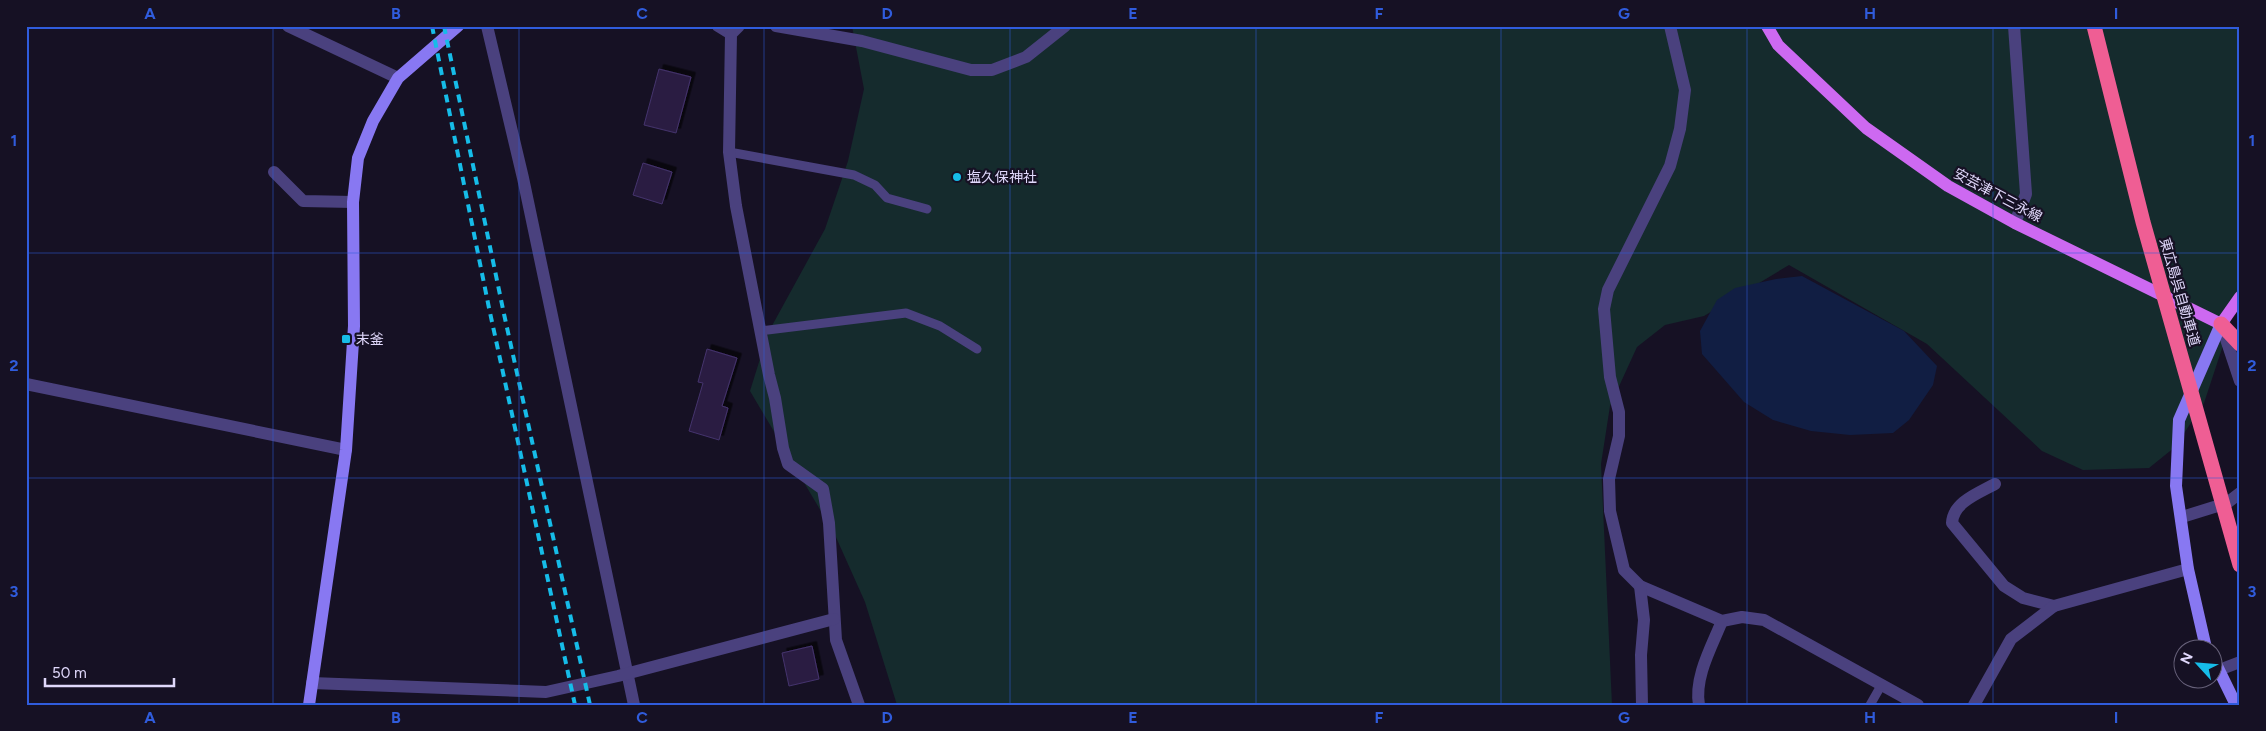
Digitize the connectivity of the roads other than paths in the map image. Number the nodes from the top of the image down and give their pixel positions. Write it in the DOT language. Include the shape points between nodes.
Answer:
graph roads {
  1 [pos="288,26"];
  2 [pos="458,26"];
  3 [pos="488,26"];
  4 [pos="718,26"];
  5 [pos="776,26"];
  6 [pos="1065,26"];
  7 [pos="1670,26"];
  8 [pos="1767,26"];
  9 [pos="2014,26"];
  10 [pos="2094,26"];
  11 [pos="735,30"];
  12 [pos="398,78"];
  13 [pos="729,152"];
  14 [pos="274,172"];
  15 [pos="353,202"];
  16 [pos="927,209"];
  17 [pos="2015,222"];
  18 [pos="2240,297"];
  19 [pos="2221,324"];
  20 [pos="2240,329"];
  21 [pos="760,331"];
  22 [pos="2240,344"];
  23 [pos="977,349"];
  24 [pos="2240,381"];
  25 [pos="26,384"];
  26 [pos="346,450"];
  27 [pos="1995,484"];
  28 [pos="2240,493"];
  29 [pos="2182,517"];
  30 [pos="2240,564"];
  31 [pos="2188,569"];
  32 [pos="1640,586"];
  33 [pos="2054,606"];
  34 [pos="834,619"];
  35 [pos="1722,621"];
  36 [pos="2204,638"];
  37 [pos="2240,662"];
  38 [pos="2224,664"];
  39 [pos="623,675"];
  40 [pos="2224,681"];
  41 [pos="312,683"];
  42 [pos="1882,684"];
  43 [pos="309,705"];
  44 [pos="634,705"];
  45 [pos="859,705"];
  46 [pos="1642,705"];
  47 [pos="1699,705"];
  48 [pos="1870,705"];
  49 [pos="1918,705"];
  50 [pos="1974,705"];
  51 [pos="2236,705"];
  1 -- 12 [label="street"];
  2 -- 12 [label="street"];
  3 -- 39 [label="street" via="523,178"];
  4 -- 11 [label="street"];
  5 -- 6 [label="street" via="862,41 971,70 992,70 1026,57"];
  7 -- 32 [label="street" via="1685,90 1680,129 1670,166 1608,290 1604,309 1610,377 1619,412 1619,436 1609,479 1610,510 1624,570"];
  8 -- 17 [label="main road, 安芸津下三永線" via="1778,45 1866,128 1948,186"];
  9 -- 17 [label="street" via="2026,194"];
  10 -- 30 [label="highway, 東広島呉自動車道" via="2143,222"];
  11 -- 13 [label="street"];
  12 -- 15 [label="street" via="373,120 358,158"];
  13 -- 16 [label="lane" via="854,176 875,185 887,198"];
  13 -- 21 [label="street"];
  14 -- 15 [label="street" via="303,201"];
  15 -- 26 [label="street" via="354,326"];
  17 -- 19 [label="main road, 安芸津下三永線"];
  18 -- 19 [label="main road"];
  19 -- 20 [label="highway"];
  19 -- 22 [label="highway"];
  19 -- 24 [label="street"];
  19 -- 29 [label="street" via="2179,420 2176,486"];
  21 -- 23 [label="lane" via="906,313 940,326"];
  21 -- 34 [label="street" via="788,464 823,489 829,523"];
  25 -- 26 [label="street"];
  26 -- 41 [label="street"];
  27 -- 33 [label="street" via="1958,506 1952,522 2004,586 2023,598"];
  28 -- 29 [label="street" via="2227,503"];
  29 -- 31 [label="street"];
  31 -- 33 [label="street"];
  31 -- 36 [label="street"];
  32 -- 35 [label="street"];
  32 -- 46 [label="street" via="1644,620"];
  33 -- 50 [label="street" via="2011,639"];
  34 -- 39 [label="street"];
  34 -- 45 [label="street" via="836,640"];
  35 -- 42 [label="street" via="1742,617 1764,620"];
  35 -- 47 [label="street" via="1703,671 1697,694"];
  37 -- 38 [label="street"];
  39 -- 41 [label="street" via="546,692"];
  39 -- 44 [label="street"];
  40 -- 51 [label="street"];
  41 -- 43 [label="street"];
  42 -- 48 [label="lane"];
  42 -- 49 [label="street"];
}
